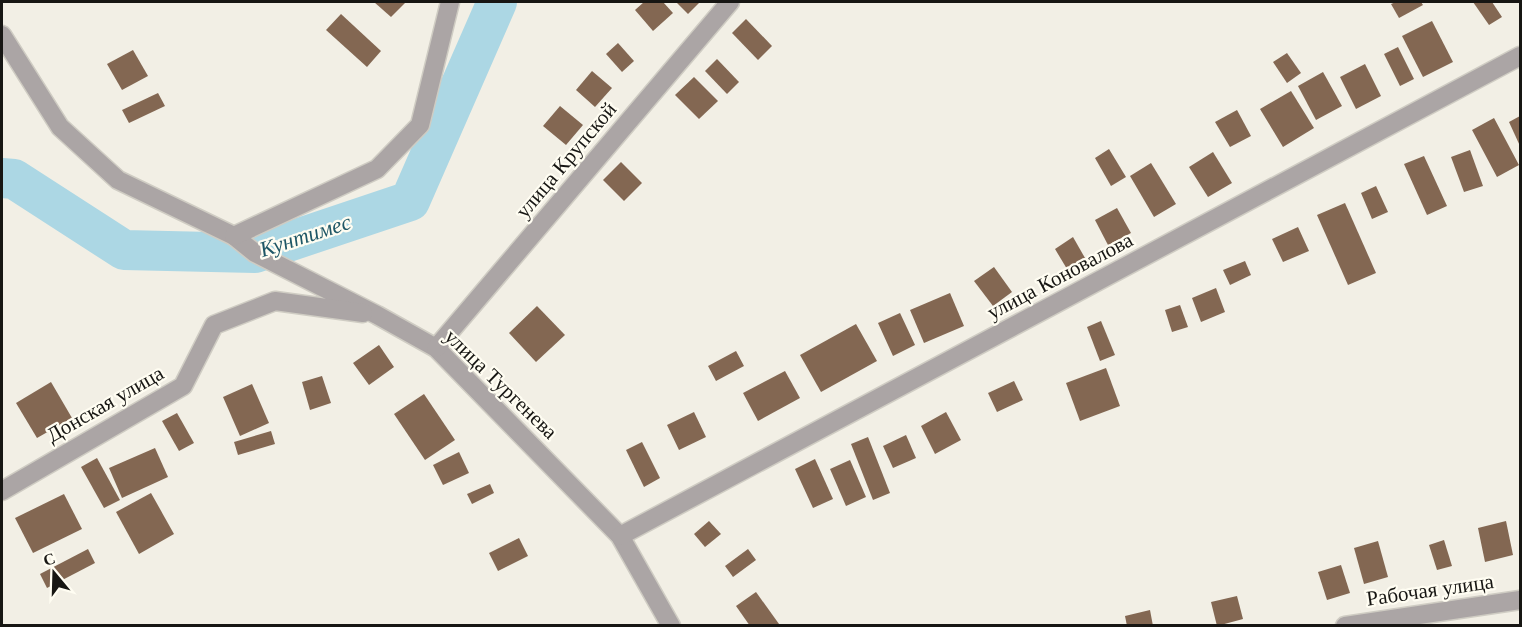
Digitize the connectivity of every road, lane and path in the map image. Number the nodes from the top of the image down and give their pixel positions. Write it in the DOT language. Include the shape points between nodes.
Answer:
graph roads {
  1 [pos="450,2"];
  2 [pos="730,2"];
  3 [pos="2,35"];
  4 [pos="1521,56"];
  5 [pos="234,236"];
  6 [pos="377,315"];
  7 [pos="436,348"];
  8 [pos="2,491"];
  9 [pos="620,536"];
  10 [pos="1521,600"];
  11 [pos="671,626"];
  12 [pos="1346,626"];
  1 -- 5 [label="street" via="420,125 377,169"];
  2 -- 7 [label="street, улица Крупской"];
  3 -- 5 [label="street, улица Тургенева" via="60,127 118,180"];
  4 -- 9 [label="street, улица Коновалова"];
  5 -- 6 [label="street, улица Тургенева" via="255,253"];
  6 -- 7 [label="street, улица Тургенева"];
  6 -- 8 [label="street, Донская улица" via="275,301 214,325 183,386"];
  7 -- 9 [label="street, улица Тургенева"];
  9 -- 11 [label="street, улица Тургенева"];
  10 -- 12 [label="street, Рабочая улица"];
}
